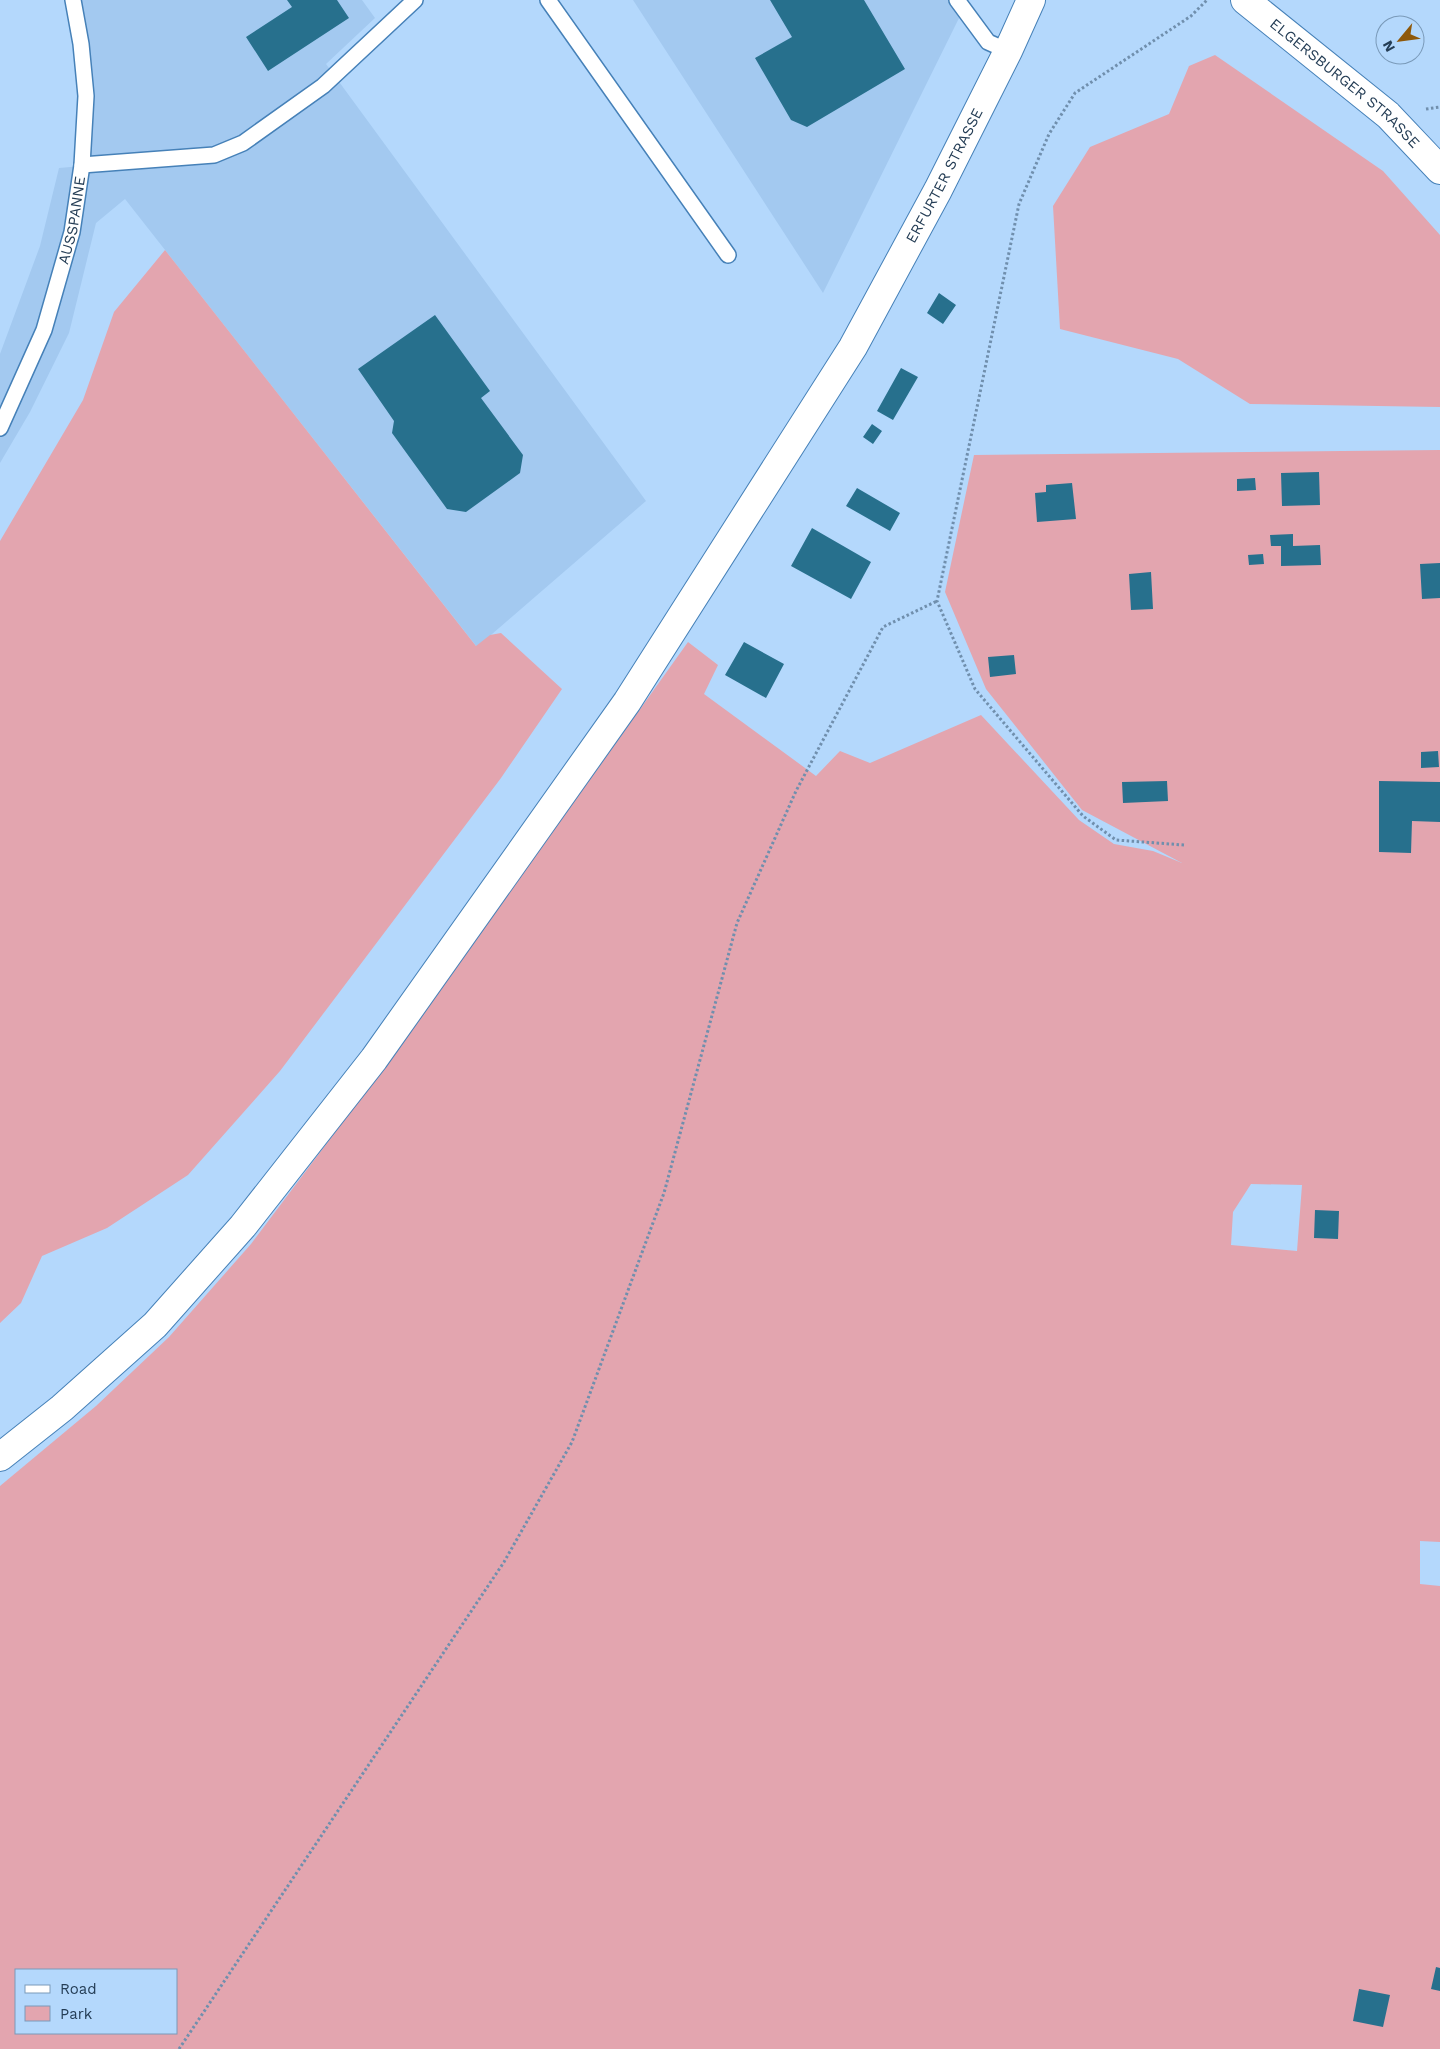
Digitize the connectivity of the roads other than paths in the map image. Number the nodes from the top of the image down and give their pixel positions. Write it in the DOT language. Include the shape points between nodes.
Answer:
graph roads {
  1 [pos="74,0"];
  2 [pos="415,0"];
  3 [pos="548,0"];
  4 [pos="957,0"];
  5 [pos="1031,0"];
  6 [pos="1245,0"];
  7 [pos="1008,51"];
  8 [pos="82,166"];
  9 [pos="1440,170"];
  10 [pos="728,255"];
  11 [pos="0,428"];
  12 [pos="0,1457"];
  1 -- 8 [label="lane, AUSSPANNE" via="86,96"];
  2 -- 8 [label="lane" via="323,86 243,143 214,155"];
  3 -- 10 [label="lane"];
  4 -- 7 [label="lane" via="988,42"];
  5 -- 7 [label="main road, ERFURTER STRASSE"];
  6 -- 9 [label="main road, ELGERSBURGER STRASSE" via="1388,115"];
  7 -- 12 [label="main road, ERFURTER STRASSE" via="853,348 627,702 374,1059 243,1226 155,1325 62,1408"];
  8 -- 11 [label="lane, AUSSPANNE" via="72,232 44,330"];
}
